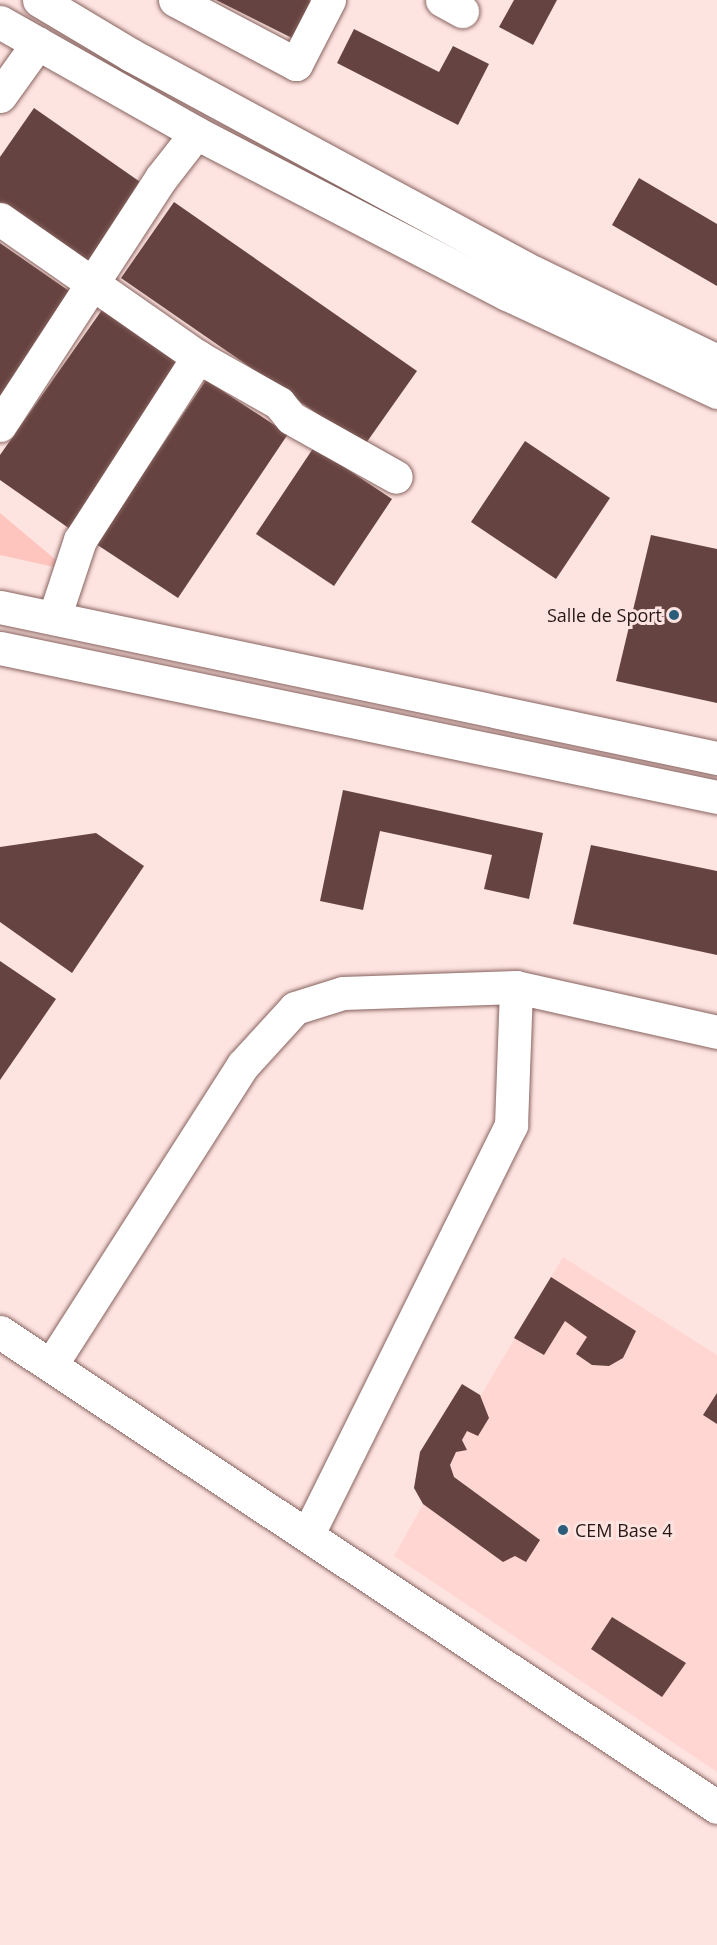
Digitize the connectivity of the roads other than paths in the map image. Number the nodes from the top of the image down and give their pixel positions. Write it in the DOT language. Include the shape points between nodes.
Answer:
graph roads {
  1 [pos="39,0"];
  2 [pos="176,0"];
  3 [pos="329,0"];
  4 [pos="0,22"];
  5 [pos="38,43"];
  6 [pos="0,96"];
  7 [pos="196,133"];
  8 [pos="0,219"];
  9 [pos="92,282"];
  10 [pos="198,357"];
  11 [pos="717,361"];
  12 [pos="717,392"];
  13 [pos="0,425"];
  14 [pos="396,477"];
  15 [pos="0,607"];
  16 [pos="54,618"];
  17 [pos="0,648"];
  18 [pos="717,758"];
  19 [pos="717,797"];
  20 [pos="516,987"];
  21 [pos="717,1032"];
  22 [pos="0,1332"];
  23 [pos="51,1365"];
  24 [pos="308,1534"];
  25 [pos="717,1807"];
  1 -- 11 [label="street" via="131,56 525,267"];
  2 -- 3 [label="street" via="296,63"];
  4 -- 5 [label="street"];
  5 -- 6 [label="street"];
  5 -- 7 [label="street"];
  7 -- 9 [label="street"];
  7 -- 12 [label="street" via="507,294"];
  8 -- 9 [label="street"];
  9 -- 10 [label="street"];
  9 -- 13 [label="street"];
  10 -- 14 [label="street" via="279,403 291,418"];
  10 -- 16 [label="street" via="80,540"];
  15 -- 16 [label="street"];
  16 -- 18 [label="street"];
  17 -- 19 [label="street"];
  20 -- 21 [label="street"];
  20 -- 23 [label="street" via="343,993 295,1008 243,1065"];
  20 -- 24 [label="street" via="511,1125"];
  22 -- 23 [label="street"];
  23 -- 24 [label="street"];
  24 -- 25 [label="street"];
}
